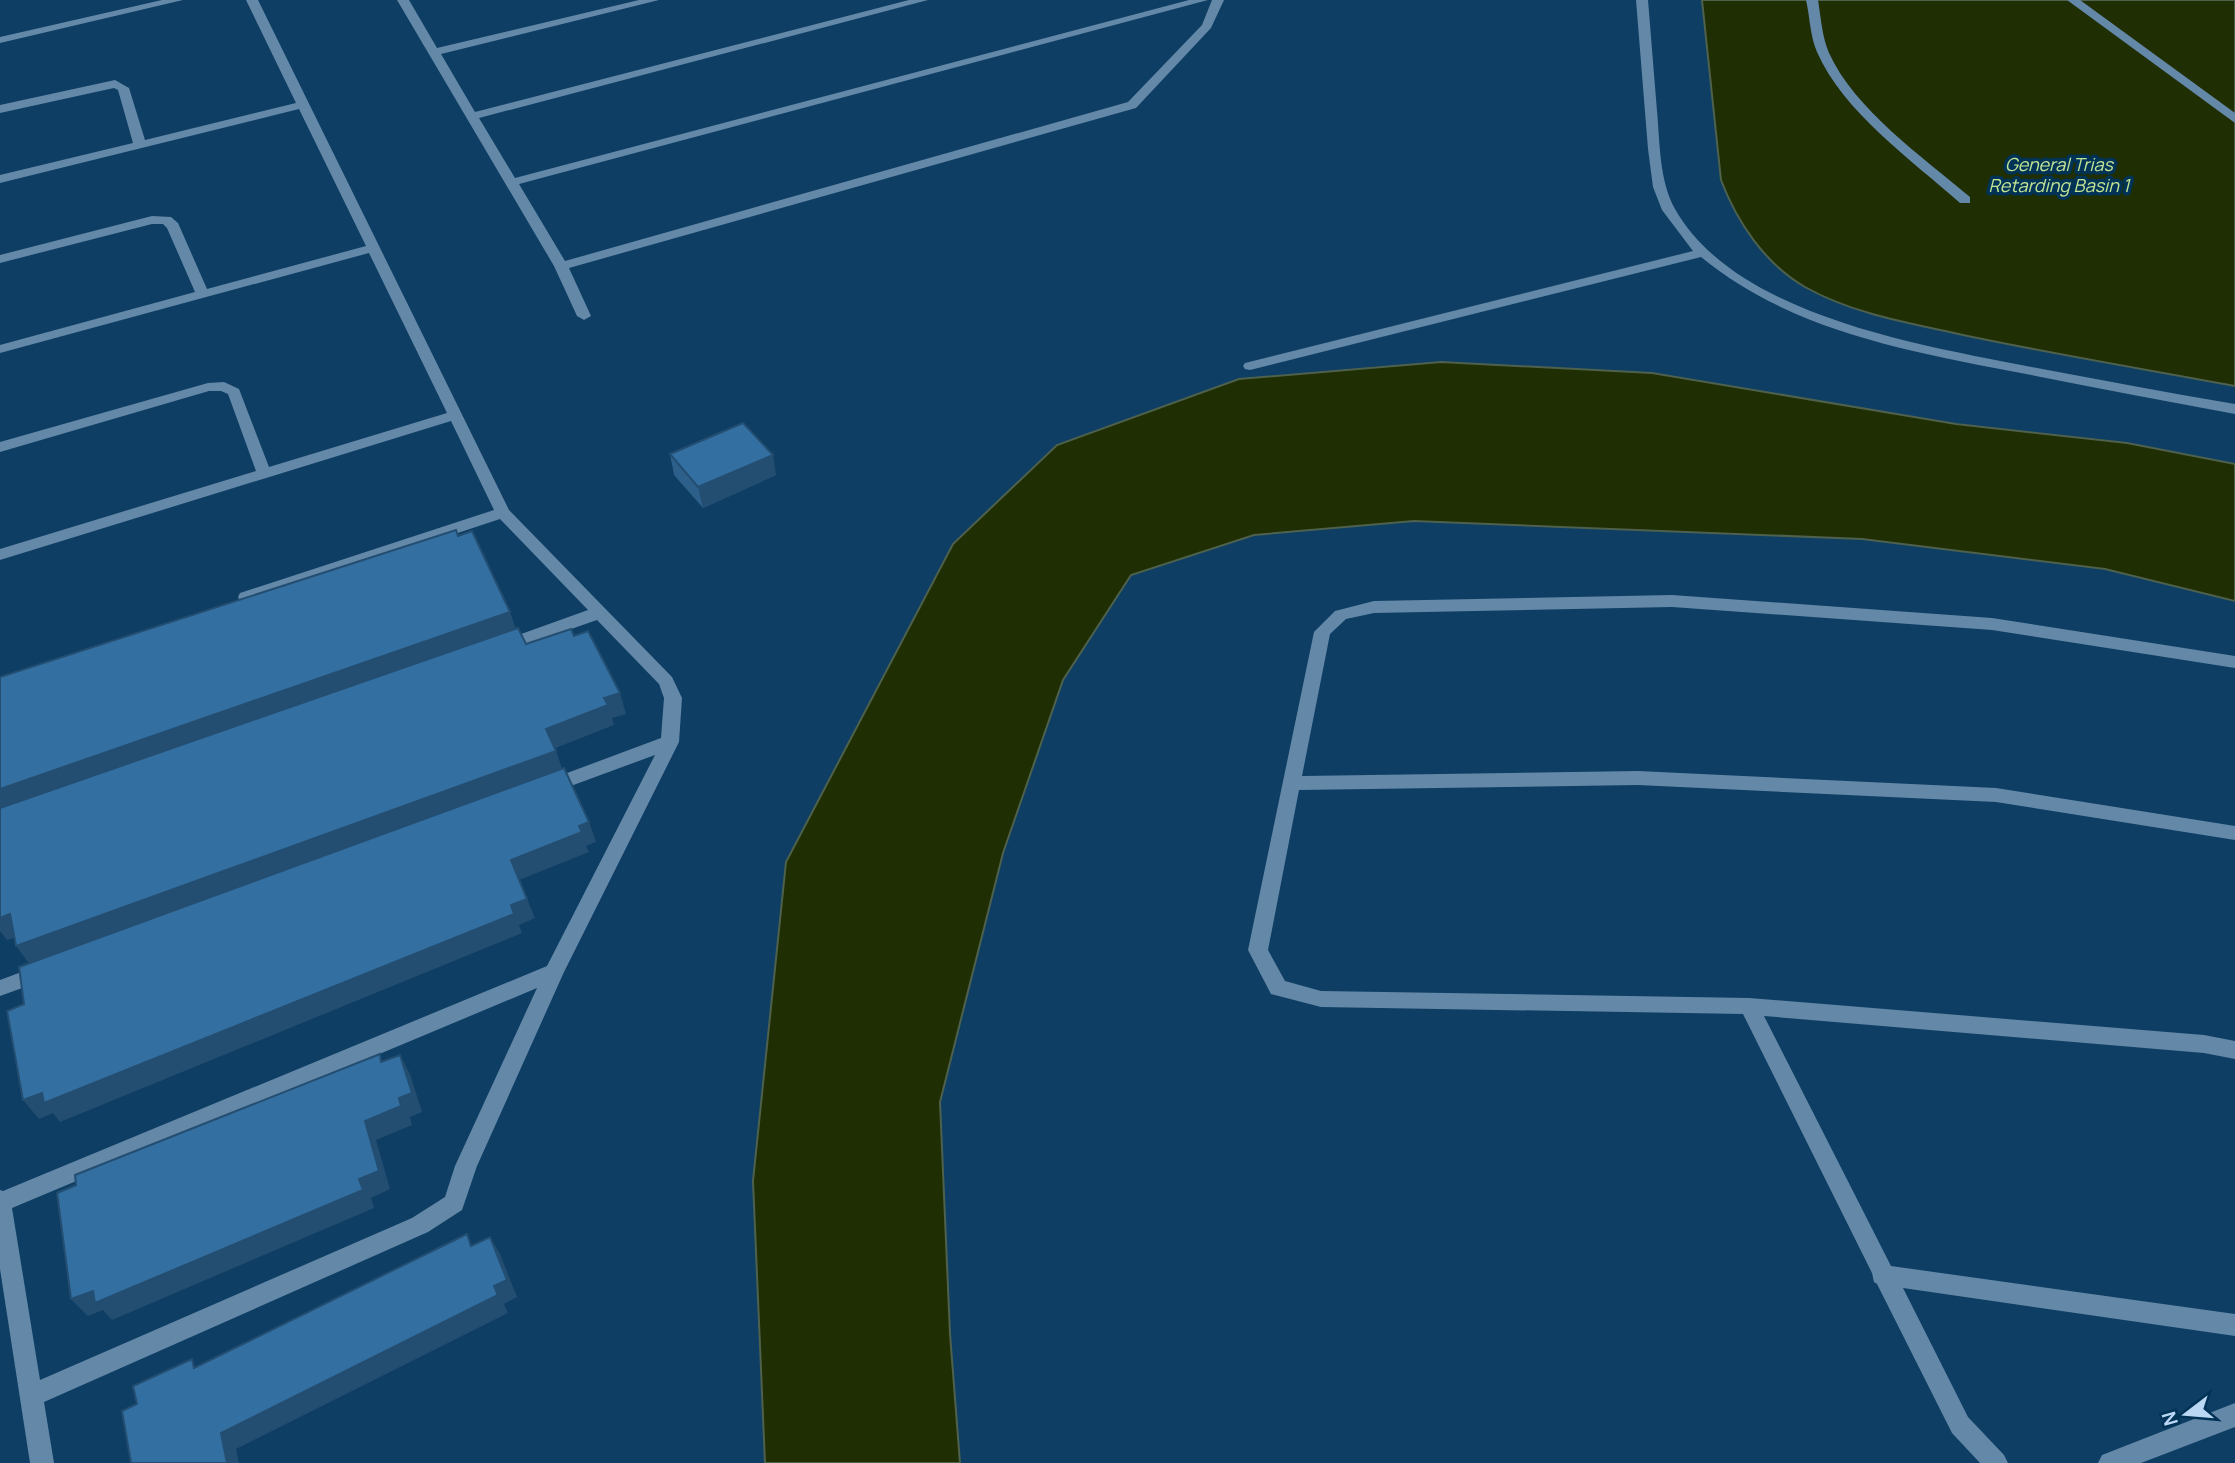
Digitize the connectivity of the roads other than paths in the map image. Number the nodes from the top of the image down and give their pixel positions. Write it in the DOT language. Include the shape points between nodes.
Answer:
graph roads {
  1 [pos="177,0"];
  2 [pos="253,0"];
  3 [pos="403,0"];
  4 [pos="653,0"];
  5 [pos="922,0"];
  6 [pos="1202,0"];
  7 [pos="1218,0"];
  8 [pos="1642,0"];
  9 [pos="1812,0"];
  10 [pos="2073,0"];
  11 [pos="0,40"];
  12 [pos="434,52"];
  13 [pos="303,105"];
  14 [pos="0,108"];
  15 [pos="473,116"];
  16 [pos="2235,119"];
  17 [pos="140,145"];
  18 [pos="0,179"];
  19 [pos="513,183"];
  20 [pos="1965,200"];
  21 [pos="373,248"];
  22 [pos="1702,253"];
  23 [pos="0,260"];
  24 [pos="561,266"];
  25 [pos="203,294"];
  26 [pos="584,316"];
  27 [pos="0,349"];
  28 [pos="1250,366"];
  29 [pos="2235,409"];
  30 [pos="454,415"];
  31 [pos="0,447"];
  32 [pos="264,474"];
  33 [pos="503,513"];
  34 [pos="0,555"];
  35 [pos="225,605"];
  36 [pos="598,613"];
  37 [pos="481,655"];
  38 [pos="2235,662"];
  39 [pos="670,742"];
  40 [pos="1290,783"];
  41 [pos="525,795"];
  42 [pos="2235,833"];
  43 [pos="66,964"];
  44 [pos="554,972"];
  45 [pos="0,988"];
  46 [pos="1749,1006"];
  47 [pos="2235,1050"];
  48 [pos="0,1202"];
  49 [pos="1882,1275"];
  50 [pos="2235,1325"];
  51 [pos="31,1396"];
  52 [pos="2235,1415"];
  53 [pos="42,1463"];
  54 [pos="1996,1463"];
  55 [pos="2110,1463"];
  1 -- 11 [label="street"];
  2 -- 13 [label="street"];
  3 -- 12 [label="street"];
  4 -- 12 [label="street"];
  5 -- 15 [label="street"];
  6 -- 19 [label="street"];
  7 -- 24 [label="street" via="1207,26 1132,105"];
  8 -- 22 [label="street" via="1658,178 1676,223"];
  9 -- 20 [label="street" via="1822,51 1838,79"];
  10 -- 16 [label="street"];
  12 -- 15 [label="street"];
  13 -- 17 [label="street"];
  13 -- 21 [label="street"];
  14 -- 17 [label="street" via="115,84 123,88"];
  15 -- 19 [label="street"];
  17 -- 18 [label="street"];
  19 -- 24 [label="street"];
  21 -- 25 [label="street"];
  21 -- 30 [label="street"];
  22 -- 28 [label="street"];
  22 -- 29 [label="street" via="1789,306 1860,333"];
  23 -- 25 [label="street" via="166,220 173,226"];
  24 -- 26 [label="street"];
  25 -- 27 [label="street"];
  30 -- 32 [label="street"];
  30 -- 33 [label="street"];
  31 -- 32 [label="street" via="208,387 224,387 234,392"];
  32 -- 34 [label="street"];
  33 -- 35 [label="street"];
  33 -- 36 [label="street"];
  36 -- 37 [label="street"];
  36 -- 39 [label="street" via="666,681 673,698"];
  38 -- 40 [label="street" via="1993,624 1672,601 1374,607 1341,615 1322,632"];
  39 -- 41 [label="street"];
  39 -- 44 [label="street"];
  40 -- 42 [label="street" via="1637,778 1996,795"];
  40 -- 46 [label="street" via="1258,950 1278,988 1321,999"];
  43 -- 45 [label="street"];
  44 -- 48 [label="street"];
  44 -- 51 [label="street" via="466,1166 454,1203 420,1225"];
  46 -- 47 [label="street"];
  46 -- 49 [label="street"];
  48 -- 51 [label="street"];
  49 -- 50 [label="street"];
  49 -- 54 [label="street" via="1960,1425"];
  51 -- 53 [label="street"];
  52 -- 55 [label="street"];
}
